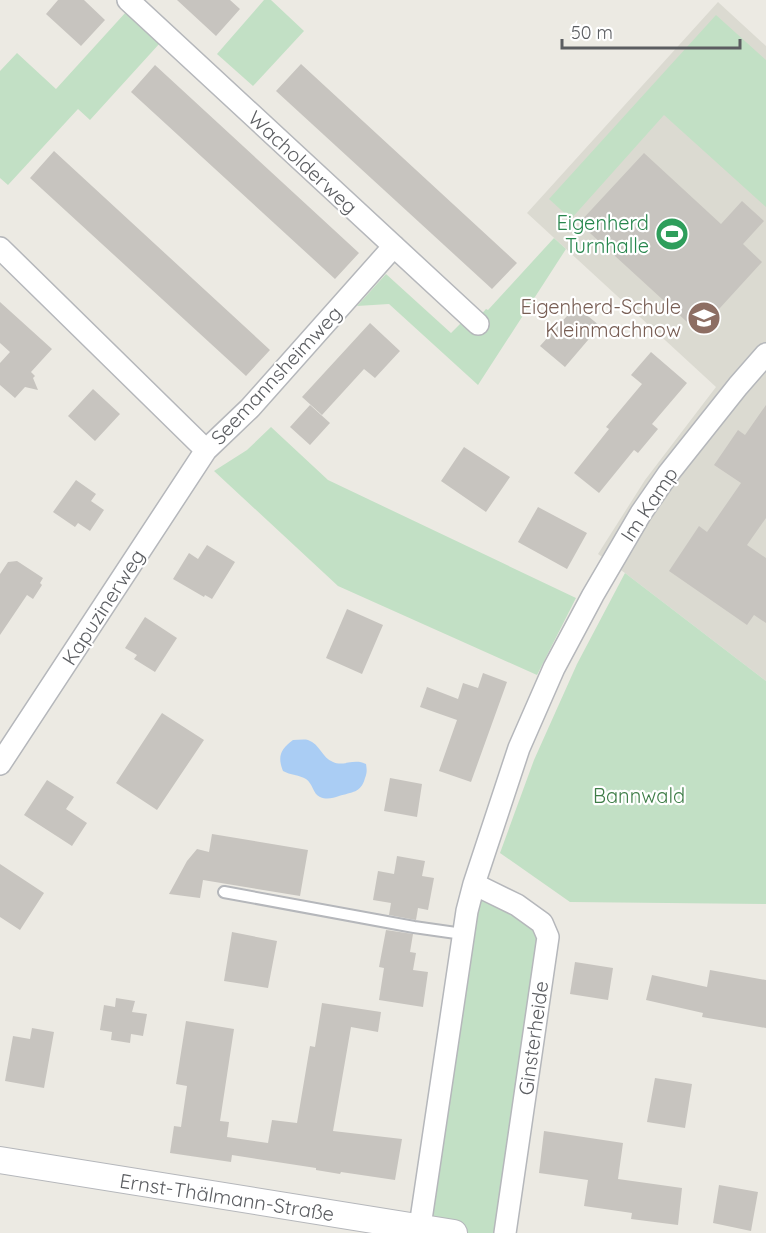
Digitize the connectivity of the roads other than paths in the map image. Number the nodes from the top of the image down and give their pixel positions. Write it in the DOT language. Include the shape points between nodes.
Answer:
graph roads {
  1 [pos="128,0"];
  2 [pos="394,246"];
  3 [pos="0,248"];
  4 [pos="478,324"];
  5 [pos="766,354"];
  6 [pos="206,450"];
  7 [pos="0,764"];
  8 [pos="474,884"];
  9 [pos="224,892"];
  10 [pos="463,934"];
  11 [pos="0,1160"];
  12 [pos="420,1230"];
  13 [pos="454,1233"];
  14 [pos="506,1233"];
  1 -- 2 [label="street, Wacholderweg"];
  2 -- 4 [label="street, Wacholderweg"];
  2 -- 6 [label="street, Seemannsheimweg" via="250,408"];
  3 -- 6 [label="street, Seemannsheimweg"];
  5 -- 8 [label="street, Im Kamp" via="675,466 604,574 554,668 519,748"];
  6 -- 7 [label="street, Kapuzinerweg"];
  8 -- 10 [label="street"];
  8 -- 14 [label="street, Ginsterheide" via="517,905 542,923 548,937"];
  9 -- 10 [label="lane"];
  10 -- 12 [label="street"];
  11 -- 12 [label="street, Ernst-Thälmann-Straße"];
  12 -- 13 [label="street, Ernst-Thälmann-Straße"];
}
